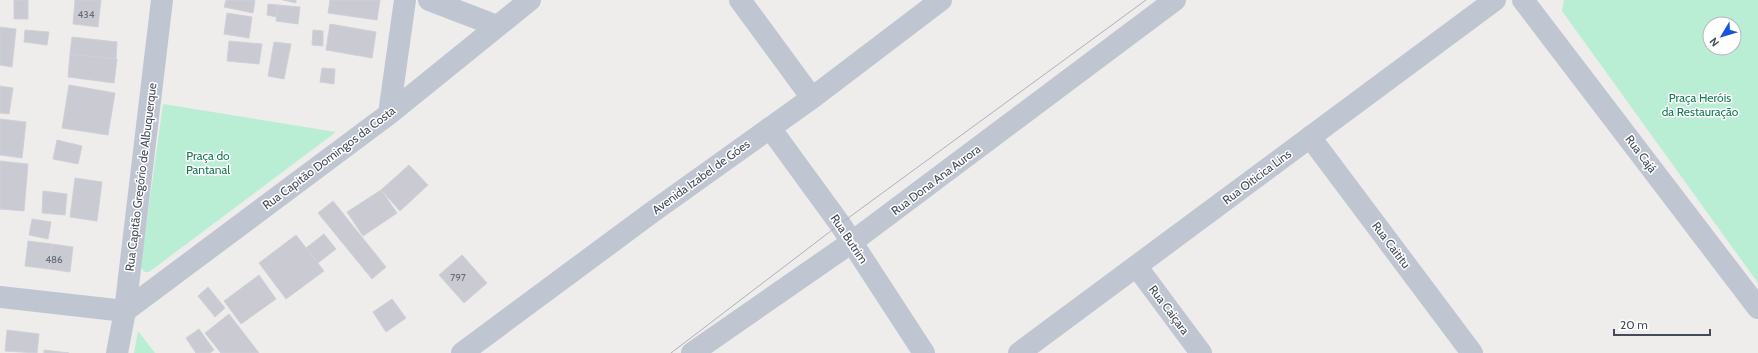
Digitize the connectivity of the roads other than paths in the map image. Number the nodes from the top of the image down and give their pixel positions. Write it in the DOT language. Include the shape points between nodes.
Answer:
graph roads {
  1 [pos="162,0"];
  2 [pos="405,0"];
  3 [pos="429,0"];
  4 [pos="530,0"];
  5 [pos="740,0"];
  6 [pos="941,0"];
  7 [pos="1175,0"];
  8 [pos="1495,0"];
  9 [pos="1523,0"];
  10 [pos="497,26"];
  11 [pos="812,98"];
  12 [pos="389,114"];
  13 [pos="770,128"];
  14 [pos="1310,137"];
  15 [pos="852,242"];
  16 [pos="1137,267"];
  17 [pos="0,297"];
  18 [pos="1758,308"];
  19 [pos="125,311"];
  20 [pos="117,353"];
  21 [pos="462,353"];
  22 [pos="692,353"];
  23 [pos="924,353"];
  24 [pos="1019,353"];
  25 [pos="1201,353"];
  26 [pos="1472,353"];
  1 -- 19 [label="street, Rua Capitão Gregório de Albuquerque"];
  2 -- 12 [label="street"];
  3 -- 10 [label="street"];
  4 -- 10 [label="street, Rua Capitão Domingos da Costa"];
  5 -- 11 [label="street"];
  6 -- 11 [label="street, Avenida Izabel de Góes"];
  7 -- 15 [label="street, Rua Dona Ana Aurora"];
  8 -- 14 [label="street, Rua Oiticica Lins"];
  9 -- 18 [label="street, Rua Cajá"];
  10 -- 12 [label="street, Rua Capitão Domingos da Costa"];
  11 -- 13 [label="street, Avenida Izabel de Góes"];
  12 -- 19 [label="street, Rua Capitão Domingos da Costa"];
  13 -- 15 [label="street, Rua Butrim"];
  13 -- 21 [label="street, Avenida Izabel de Góes"];
  14 -- 16 [label="street, Rua Oiticica Lins"];
  14 -- 26 [label="street, Rua Caititu"];
  15 -- 22 [label="street, Rua Dona Ana Aurora"];
  15 -- 23 [label="street, Rua Butrim"];
  16 -- 24 [label="street, Rua Oiticica Lins"];
  16 -- 25 [label="street, Rua Caiçara"];
  17 -- 19 [label="street"];
  19 -- 20 [label="street, Rua Capitão Gregório de Albuquerque"];
}
